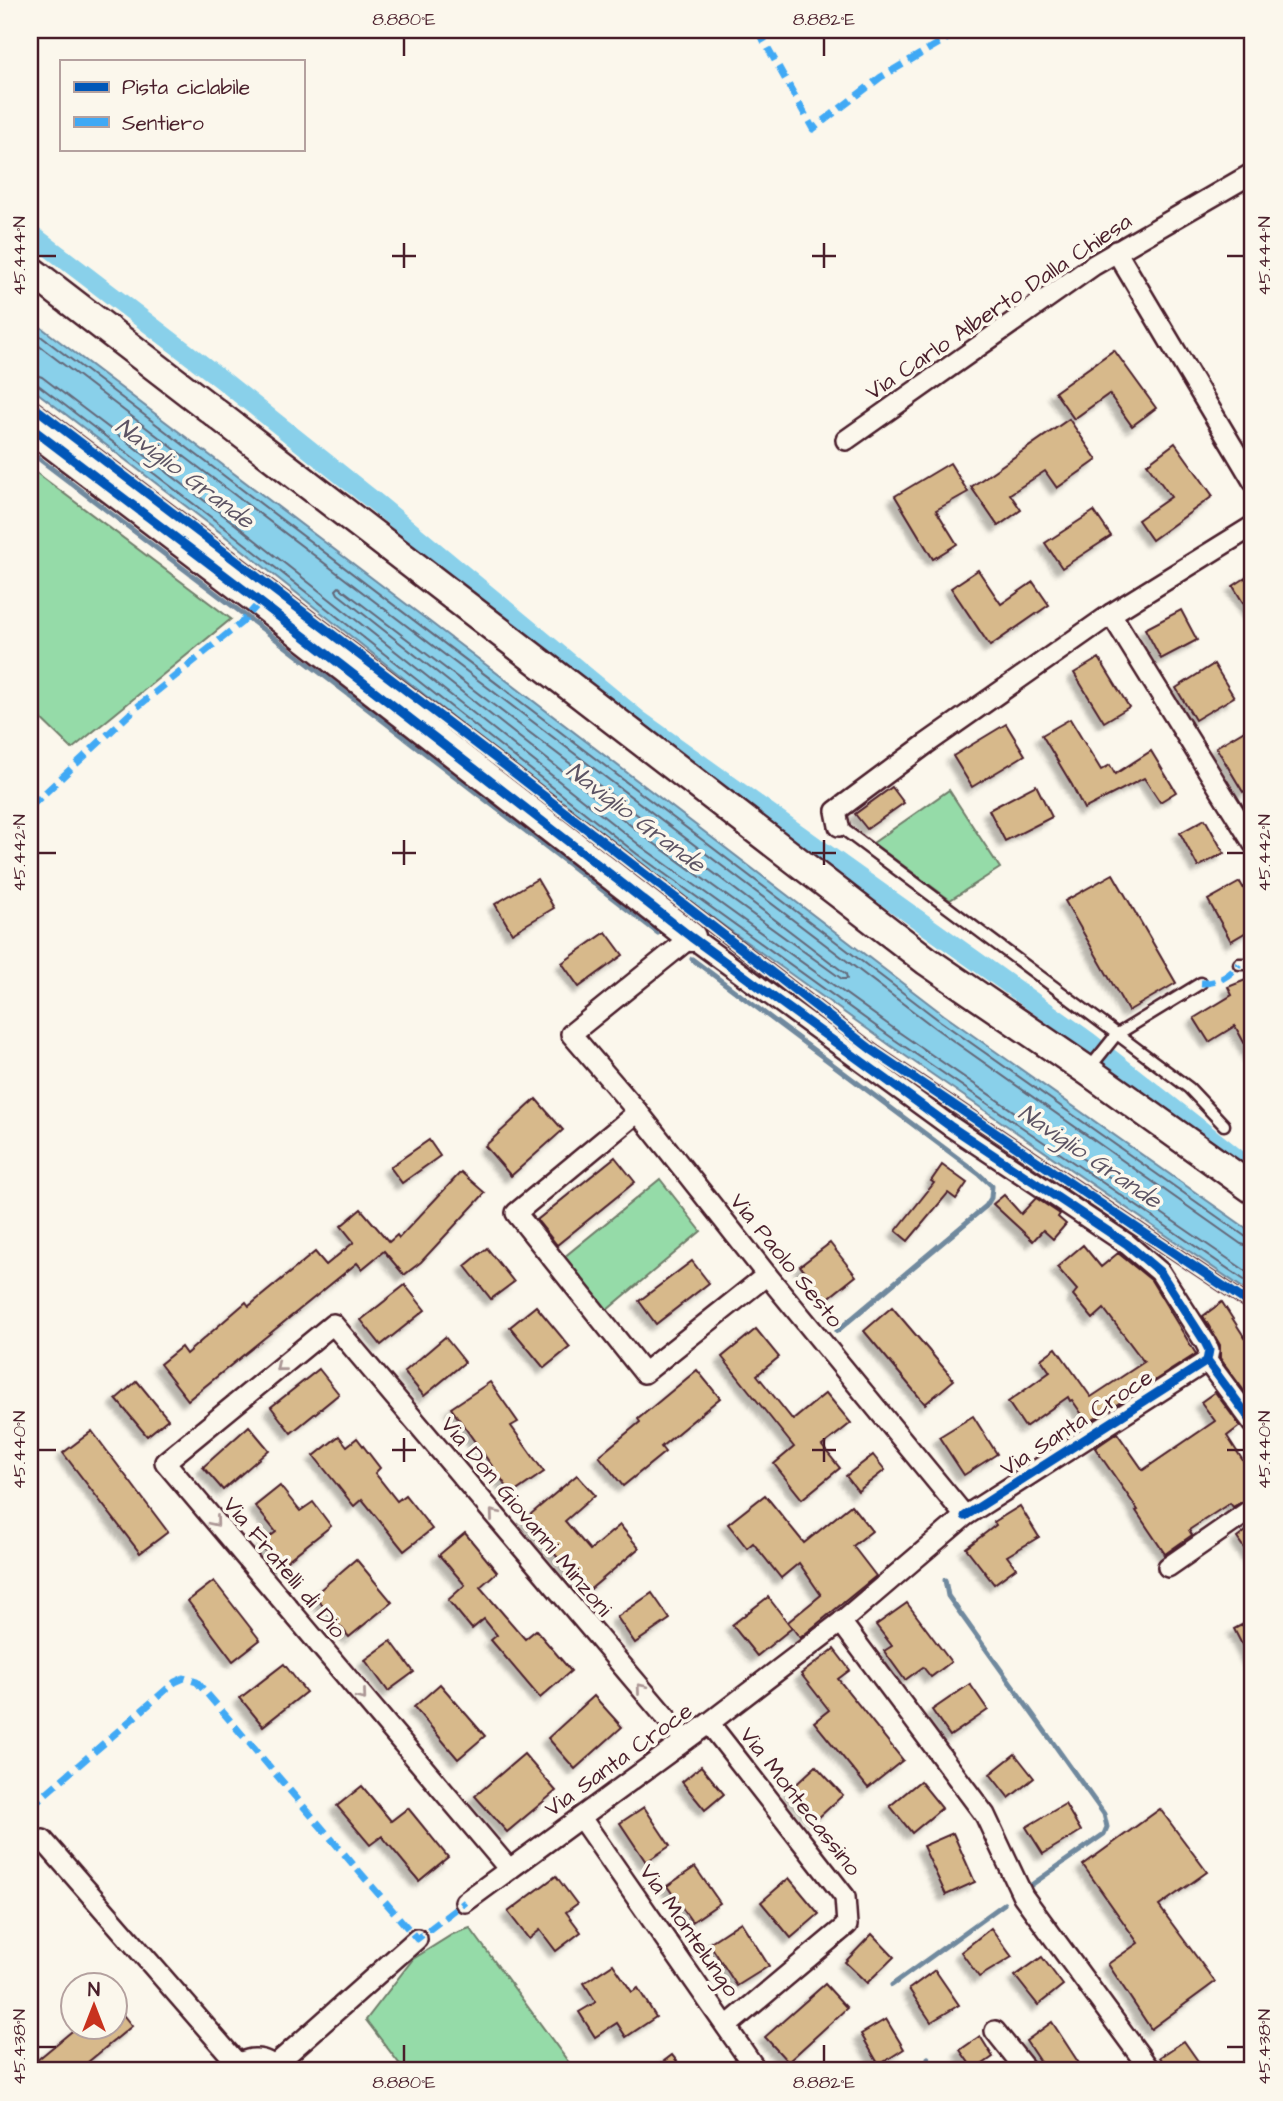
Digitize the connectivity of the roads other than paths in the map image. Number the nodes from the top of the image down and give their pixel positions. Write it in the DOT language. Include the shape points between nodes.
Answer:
graph roads {
  1 [pos="1253,173"];
  2 [pos="1116,251"];
  3 [pos="30,270"];
  4 [pos="30,404"];
  5 [pos="30,427"];
  6 [pos="846,440"];
  7 [pos="1253,481"];
  8 [pos="1253,526"];
  9 [pos="1111,614"];
  10 [pos="839,825"];
  11 [pos="1253,843"];
  12 [pos="691,937"];
  13 [pos="1240,964"];
  14 [pos="1253,964"];
  15 [pos="1201,983"];
  16 [pos="1116,1035"];
  17 [pos="1088,1071"];
  18 [pos="638,1112"];
  19 [pos="1224,1125"];
  20 [pos="1253,1189"];
  21 [pos="767,1275"];
  22 [pos="1253,1306"];
  23 [pos="333,1324"];
  24 [pos="1207,1361"];
  25 [pos="1253,1423"];
  26 [pos="1253,1508"];
  27 [pos="965,1516"];
  28 [pos="1168,1567"];
  29 [pos="841,1622"];
  30 [pos="709,1723"];
  31 [pos="685,1740"];
  32 [pos="581,1818"];
  33 [pos="43,1839"];
  34 [pos="509,1869"];
  35 [pos="465,1902"];
  36 [pos="417,1939"];
  37 [pos="727,2025"];
  38 [pos="995,2031"];
  39 [pos="234,2068"];
  40 [pos="276,2069"];
  41 [pos="757,2071"];
  42 [pos="1027,2071"];
  43 [pos="1151,2071"];
  1 -- 2 [label="street, Via Carlo Alberto Dalla Chiesa"];
  2 -- 6 [label="street, Via Carlo Alberto Dalla Chiesa"];
  2 -- 7 [label="street"];
  3 -- 17 [label="street" via="926,961"];
  4 -- 22 [label="lane" via="872,1050"];
  5 -- 12 [label="street"];
  8 -- 9 [label="street"];
  9 -- 10 [label="street" via="836,811"];
  9 -- 11 [label="street"];
  10 -- 16 [label="lane"];
  12 -- 18 [label="street, Via Paolo Sesto" via="571,1034"];
  12 -- 24 [label="street" via="950,1126 1127,1244 1160,1272 1205,1342"];
  13 -- 14 [label="lane"];
  15 -- 16 [label="lane"];
  16 -- 17 [label="lane"];
  16 -- 19 [label="lane" via="1189,1088"];
  17 -- 20 [label="street"];
  18 -- 21 [label="street, Via Paolo Sesto"];
  18 -- 21 [label="street" via="516,1213 644,1373"];
  21 -- 27 [label="street, Via Paolo Sesto"];
  31 -- 23 [label="street, Via Don Giovanni Minzoni, one-way"];
  23 -- 34 [label="street, Via Fratelli di Dio, one-way" via="165,1462"];
  24 -- 25 [label="street"];
  24 -- 27 [label="street, Via Santa Croce"];
  26 -- 28 [label="street"];
  27 -- 29 [label="street, Via Santa Croce"];
  29 -- 30 [label="street, Via Santa Croce"];
  29 -- 43 [label="street" via="985,1815 1023,1896"];
  30 -- 31 [label="street, Via Santa Croce"];
  30 -- 37 [label="street, Via Montecassino" via="845,1897 847,1925"];
  31 -- 32 [label="street, Via Santa Croce"];
  32 -- 34 [label="street, Via Santa Croce"];
  32 -- 37 [label="street, Via Montelungo"];
  33 -- 39 [label="street"];
  34 -- 35 [label="street, Via Santa Croce"];
  36 -- 40 [label="street"];
  37 -- 41 [label="street, Via Montelungo"];
  38 -- 42 [label="street"];
  39 -- 40 [label="street" via="245,2060 260,2059"];
}
